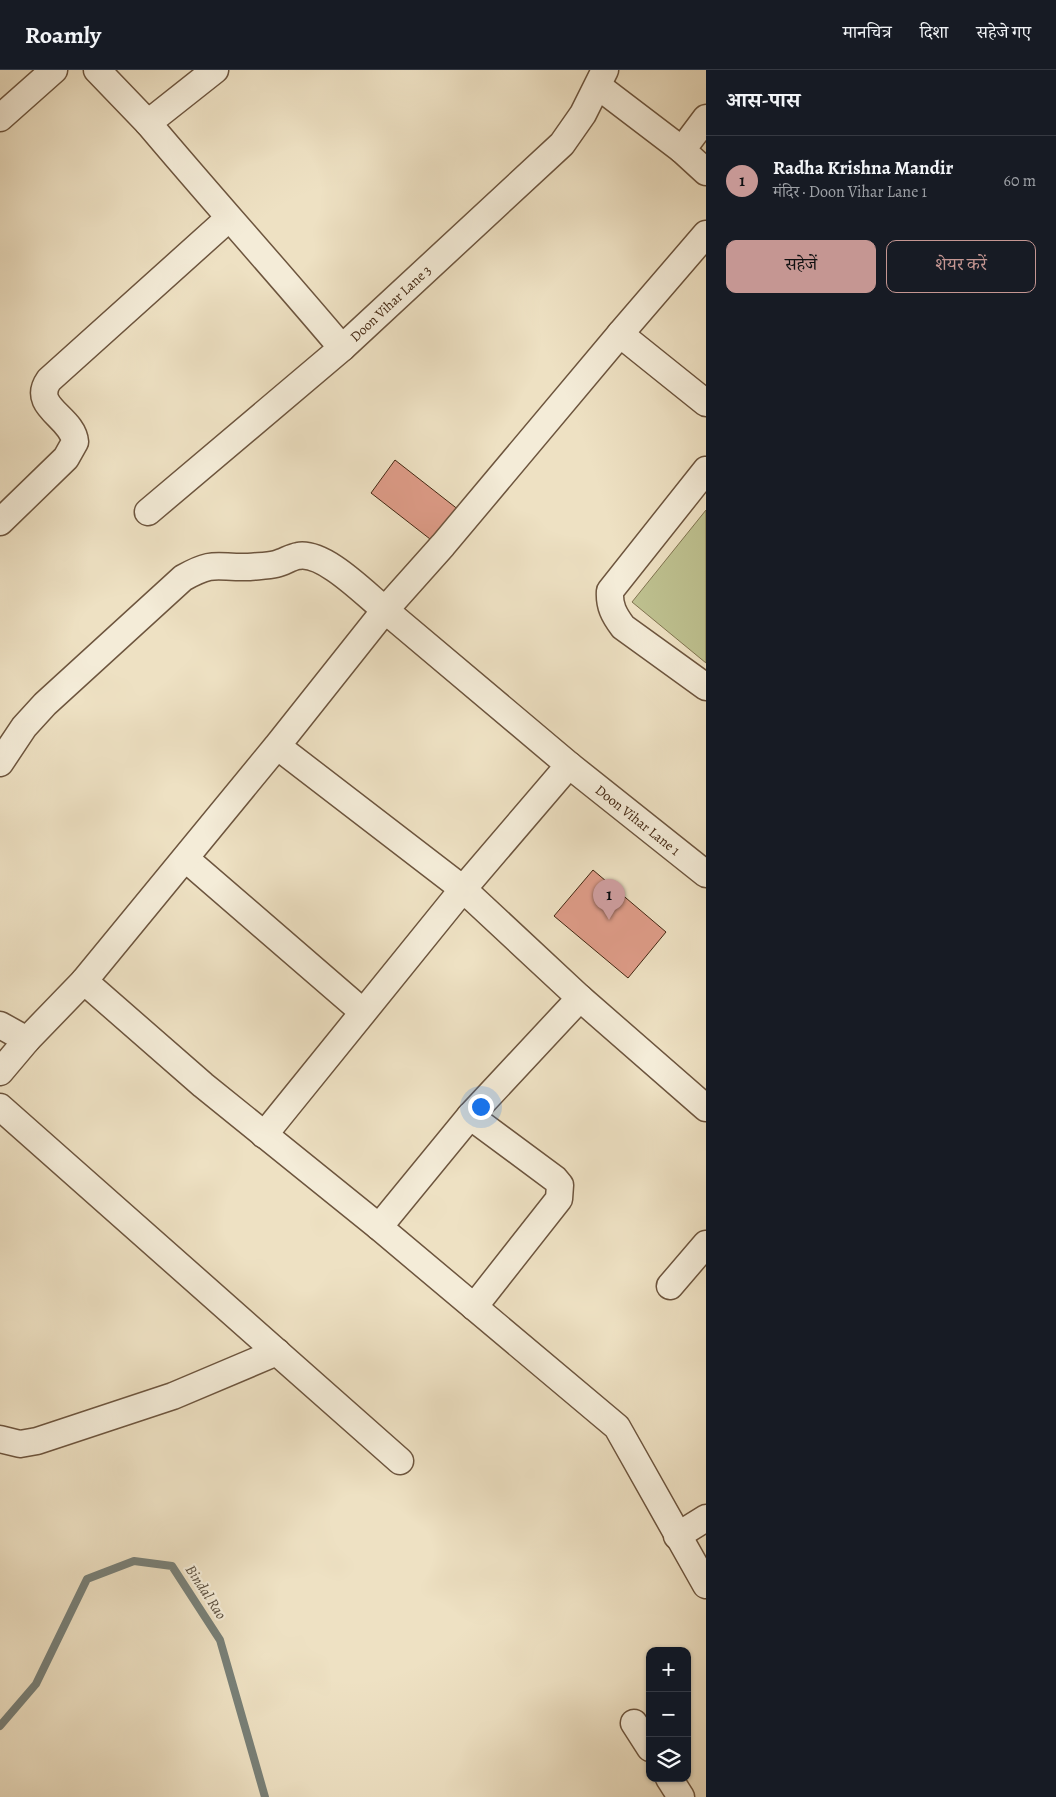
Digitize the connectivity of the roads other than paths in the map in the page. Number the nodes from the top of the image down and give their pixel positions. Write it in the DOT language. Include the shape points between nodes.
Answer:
graph roads {
  1 [pos="54,70"];
  2 [pos="98,70"];
  3 [pos="215,70"];
  4 [pos="602,78"];
  5 [pos="0,118"];
  6 [pos="706,118"];
  7 [pos="148,123"];
  8 [pos="682,150"];
  9 [pos="706,172"];
  10 [pos="228,219"];
  11 [pos="706,234"];
  12 [pos="620,334"];
  13 [pos="342,348"];
  14 [pos="706,403"];
  15 [pos="706,470"];
  16 [pos="148,512"];
  17 [pos="0,522"];
  18 [pos="385,610"];
  19 [pos="706,687"];
  20 [pos="277,746"];
  21 [pos="0,763"];
  22 [pos="569,765"];
  23 [pos="186,859"];
  24 [pos="706,874"];
  25 [pos="463,888"];
  26 [pos="84,981"];
  27 [pos="580,998"];
  28 [pos="363,1012"];
  29 [pos="0,1025"];
  30 [pos="27,1040"];
  31 [pos="0,1072"];
  32 [pos="0,1107"];
  33 [pos="706,1108"];
  34 [pos="470,1116"];
  35 [pos="264,1135"];
  36 [pos="379,1227"];
  37 [pos="706,1244"];
  38 [pos="670,1286"];
  39 [pos="474,1307"];
  40 [pos="277,1352"];
  41 [pos="0,1439"];
  42 [pos="400,1461"];
  43 [pos="706,1518"];
  44 [pos="677,1536"];
  45 [pos="706,1585"];
  46 [pos="634,1723"];
  47 [pos="646,1742"];
  48 [pos="672,1782"];
  49 [pos="681,1797"];
  1 -- 5 [label="street"];
  2 -- 7 [label="street"];
  3 -- 7 [label="street"];
  4 -- 8 [label="street"];
  4 -- 13 [label="street, Doon Vihar Lane 3" via="562,144"];
  6 -- 8 [label="street"];
  7 -- 10 [label="street"];
  8 -- 9 [label="street"];
  10 -- 13 [label="street"];
  10 -- 17 [label="street" via="49,380 43,391 45,403 72,429 76,442 66,458"];
  11 -- 12 [label="street"];
  12 -- 14 [label="street"];
  12 -- 18 [label="street"];
  13 -- 16 [label="street, Doon Vihar Lane 3"];
  15 -- 19 [label="street" via="610,591 609,603 623,627"];
  18 -- 20 [label="street"];
  18 -- 21 [label="street, Doon Vihar Lane 1" via="325,562 308,556 261,566 211,565 199,569 183,578 45,704 24,727"];
  18 -- 22 [label="street, Doon Vihar Lane 1"];
  20 -- 23 [label="street"];
  20 -- 25 [label="street"];
  22 -- 24 [label="street, Doon Vihar Lane 1"];
  22 -- 25 [label="street"];
  23 -- 26 [label="street"];
  23 -- 28 [label="street"];
  25 -- 27 [label="street"];
  25 -- 28 [label="street"];
  26 -- 30 [label="street"];
  26 -- 35 [label="street"];
  27 -- 33 [label="street"];
  27 -- 34 [label="street"];
  28 -- 35 [label="street"];
  29 -- 30 [label="street"];
  30 -- 31 [label="street"];
  32 -- 40 [label="street"];
  34 -- 36 [label="street"];
  34 -- 39 [label="street" via="555,1178 560,1192 559,1199"];
  35 -- 36 [label="street"];
  36 -- 39 [label="street"];
  37 -- 38 [label="street"];
  39 -- 44 [label="street" via="617,1427"];
  40 -- 41 [label="street" via="173,1396 37,1441 20,1444"];
  40 -- 42 [label="street"];
  43 -- 44 [label="street"];
  44 -- 45 [label="street"];
  46 -- 47 [label="street"];
  48 -- 49 [label="street"];
}
